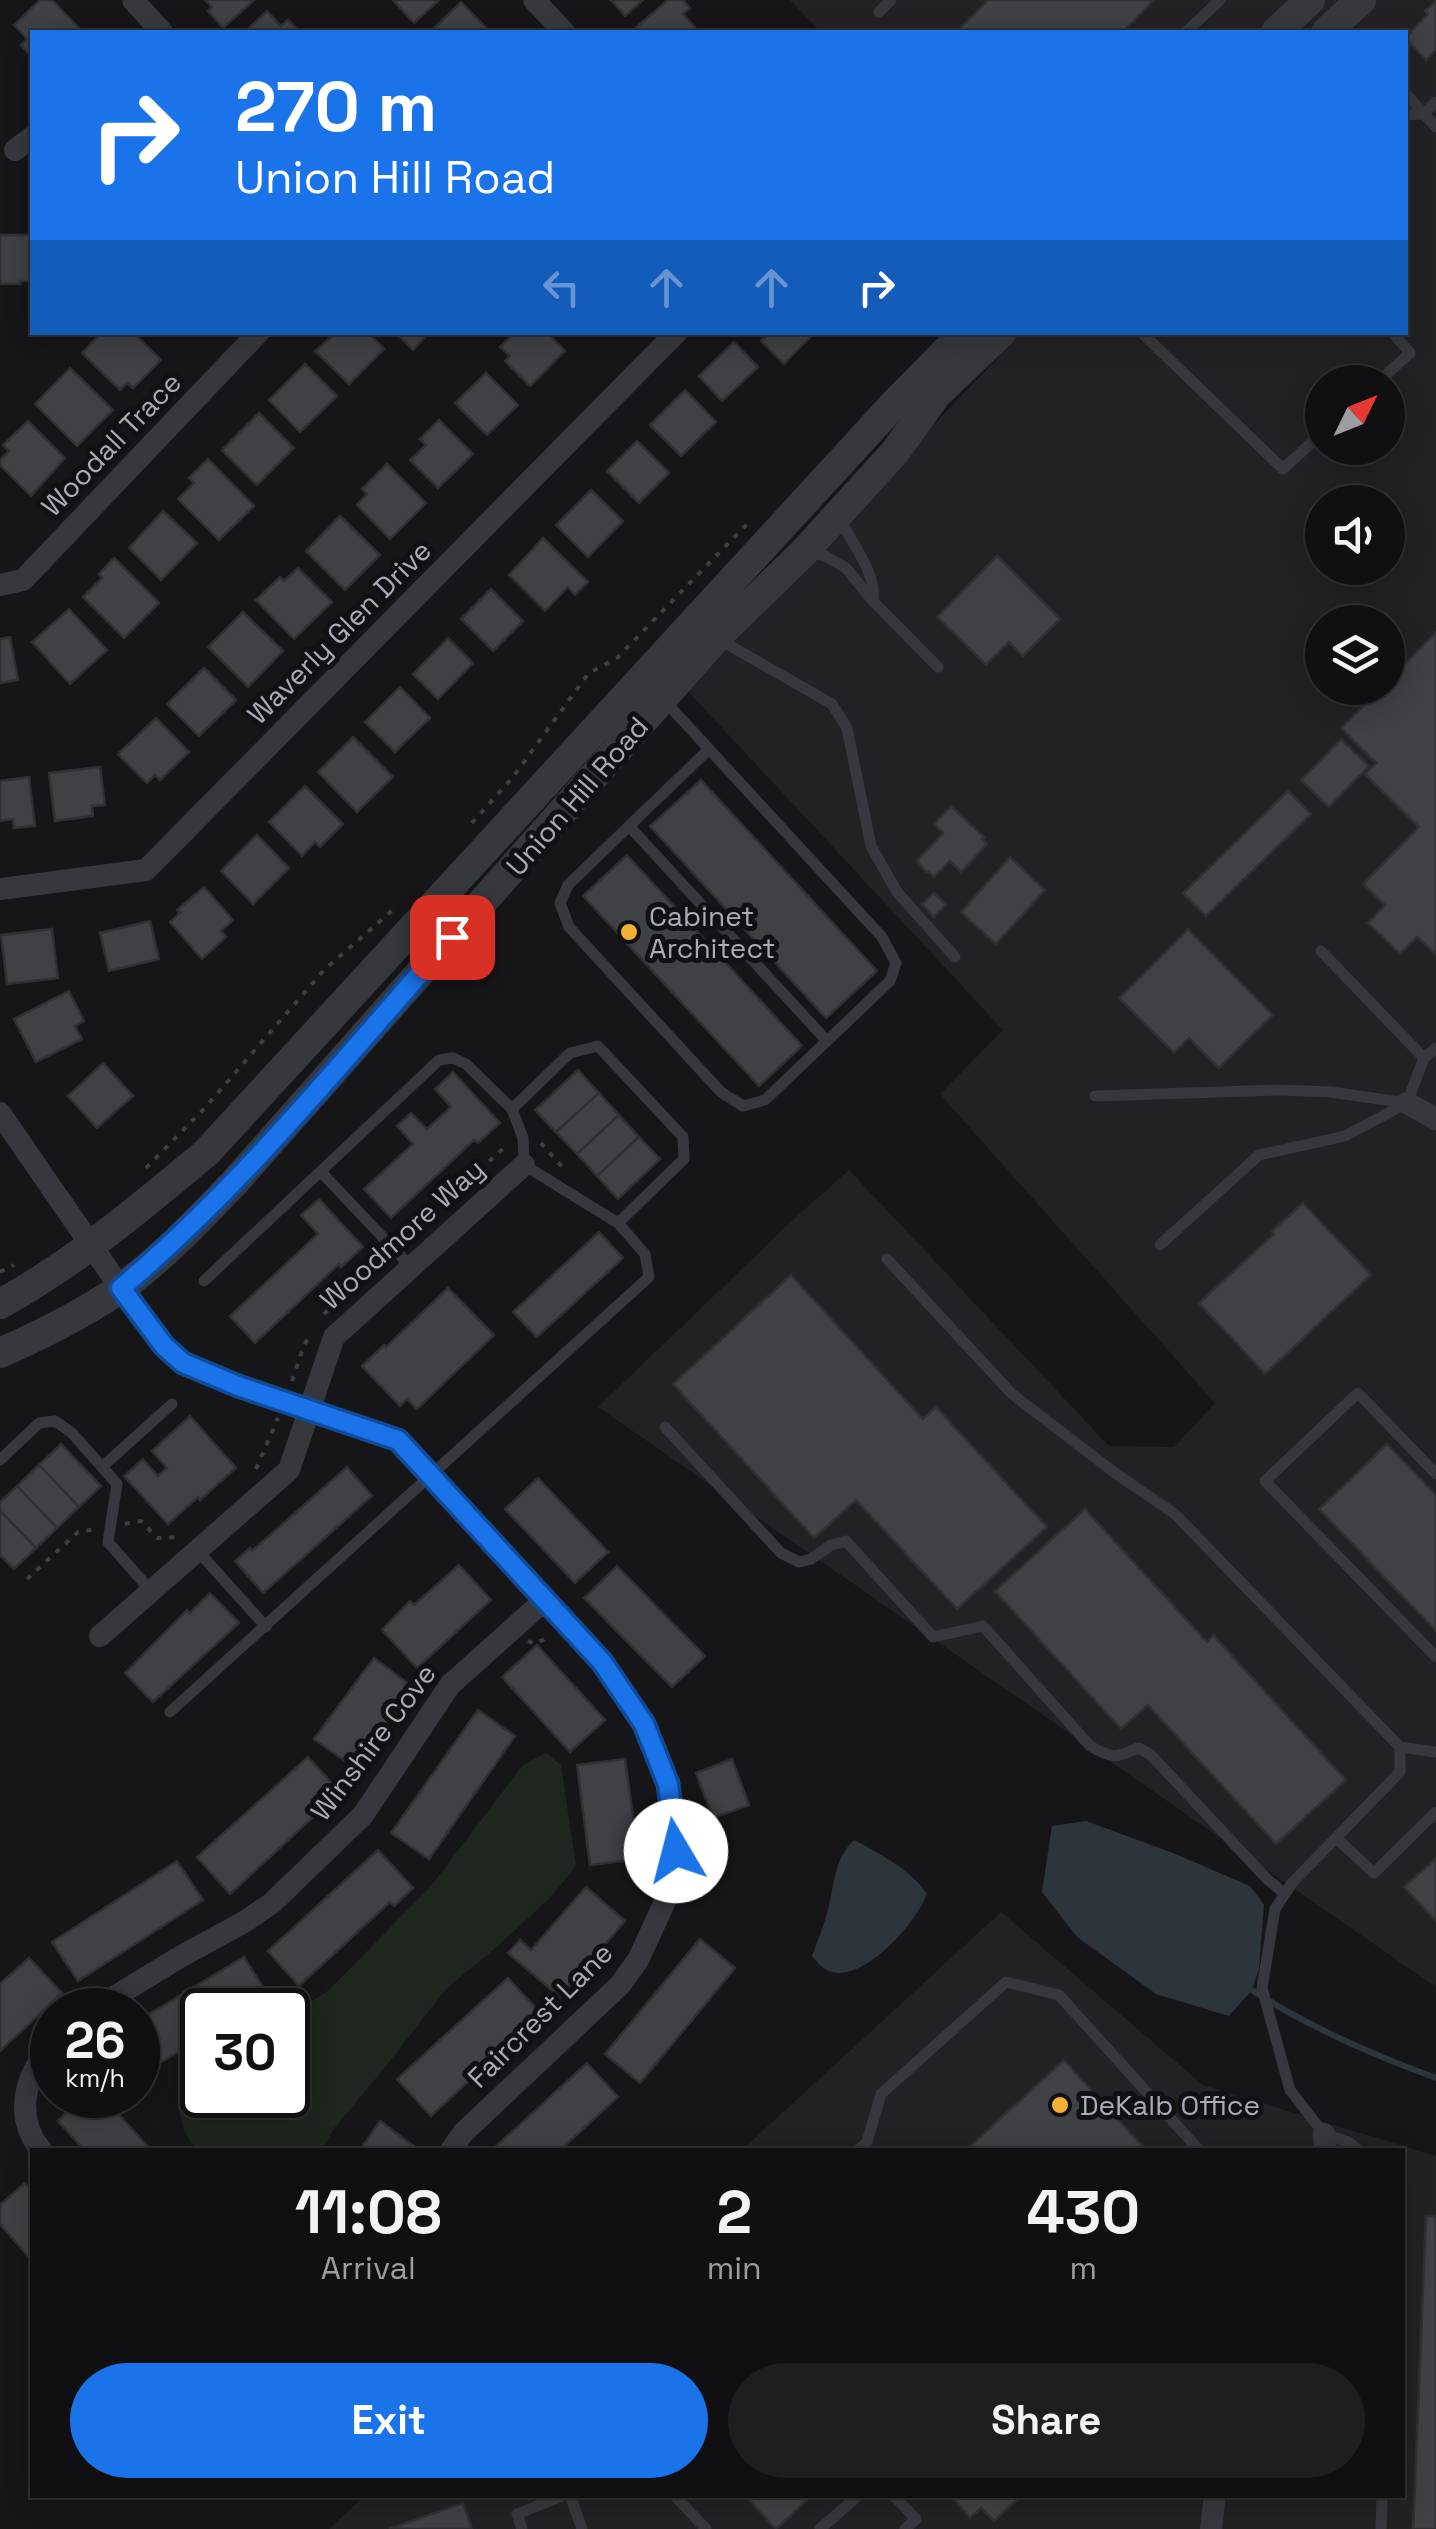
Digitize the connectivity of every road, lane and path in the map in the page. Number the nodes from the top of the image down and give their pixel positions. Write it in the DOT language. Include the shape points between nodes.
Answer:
graph roads {
  1 [pos="132,0"];
  2 [pos="534,0"];
  3 [pos="890,0"];
  4 [pos="1220,0"];
  5 [pos="1310,0"];
  6 [pos="1361,0"];
  7 [pos="878,12"];
  8 [pos="1337,29"];
  9 [pos="160,30"];
  10 [pos="562,30"];
  11 [pos="1188,30"];
  12 [pos="1278,30"];
  13 [pos="1408,96"];
  14 [pos="1436,102"];
  15 [pos="1423,114"];
  16 [pos="1408,115"];
  17 [pos="1436,127"];
  18 [pos="256,335"];
  19 [pos="674,335"];
  20 [pos="962,335"];
  21 [pos="999,335"];
  22 [pos="1144,335"];
  23 [pos="1395,335"];
  24 [pos="1397,365"];
  25 [pos="1305,449"];
  26 [pos="838,515"];
  27 [pos="751,520"];
  28 [pos="804,552"];
  29 [pos="0,585"];
  30 [pos="873,601"];
  31 [pos="716,638"];
  32 [pos="938,667"];
  33 [pos="653,688"];
  34 [pos="709,749"];
  35 [pos="629,826"];
  36 [pos="464,832"];
  37 [pos="0,889"];
  38 [pos="403,900"];
  39 [pos="1321,952"];
  40 [pos="955,957"];
  41 [pos="827,1042"];
  42 [pos="1436,1048"];
  43 [pos="1424,1058"];
  44 [pos="1095,1096"];
  45 [pos="1407,1104"];
  46 [pos="512,1109"];
  47 [pos="0,1112"];
  48 [pos="1436,1119"];
  49 [pos="524,1165"];
  50 [pos="321,1172"];
  51 [pos="139,1174"];
  52 [pos="618,1223"];
  53 [pos="1160,1245"];
  54 [pos="90,1246"];
  55 [pos="887,1259"];
  56 [pos="14,1264"];
  57 [pos="410,1266"];
  58 [pos="0,1272"];
  59 [pos="204,1280"];
  60 [pos="121,1288"];
  61 [pos="0,1304"];
  62 [pos="0,1353"];
  63 [pos="172,1404"];
  64 [pos="308,1409"];
  65 [pos="665,1427"];
  66 [pos="0,1460"];
  67 [pos="102,1467"];
  68 [pos="1436,1474"];
  69 [pos="430,1475"];
  70 [pos="197,1550"];
  71 [pos="151,1591"];
  72 [pos="545,1600"];
  73 [pos="266,1626"];
  74 [pos="100,1636"];
  75 [pos="1436,1657"];
  76 [pos="170,1712"];
  77 [pos="1400,1746"];
  78 [pos="1436,1752"];
  79 [pos="1436,1812"];
  80 [pos="1336,1838"];
  81 [pos="1285,1894"];
  82 [pos="129,1988"];
  83 [pos="30,2081"];
  84 [pos="1324,2142"];
  85 [pos="41,2148"];
  86 [pos="453,2148"];
  87 [pos="860,2148"];
  88 [pos="1198,2148"];
  89 [pos="1356,2148"];
  90 [pos="560,2498"];
  91 [pos="569,2498"];
  92 [pos="677,2498"];
  93 [pos="856,2498"];
  94 [pos="895,2498"];
  95 [pos="1215,2498"];
  96 [pos="1382,2498"];
  97 [pos="522,2529"];
  98 [pos="582,2529"];
  99 [pos="706,2529"];
  100 [pos="820,2529"];
  101 [pos="905,2529"];
  102 [pos="1210,2529"];
  103 [pos="1381,2529"];
  1 -- 9 [label="street"];
  2 -- 10 [label="street"];
  3 -- 7 [label="lane"];
  4 -- 11 [label="lane"];
  5 -- 12 [label="street"];
  6 -- 8 [label="street"];
  13 -- 15 [label="lane"];
  14 -- 15 [label="lane"];
  15 -- 16 [label="lane"];
  15 -- 17 [label="lane"];
  18 -- 29 [label="street, Woodall Trace" via="23,580"];
  19 -- 37 [label="street, Waverly Glen Drive" via="146,870"];
  20 -- 33 [label="street, Union Hill Road" via="896,402"];
  21 -- 26 [label="street, Union Hill Road" via="936,394"];
  22 -- 25 [label="lane" via="1283,469"];
  23 -- 24 [label="lane" via="1410,353"];
  26 -- 28 [label="street, Union Hill Road"];
  26 -- 30 [label="lane" via="868,569"];
  27 -- 36 [label="path" via="618,657 588,674"];
  28 -- 30 [label="lane" via="846,568"];
  28 -- 31 [label="street, Union Hill Road"];
  30 -- 32 [label="lane"];
  31 -- 33 [label="street, Union Hill Road"];
  31 -- 40 [label="lane" via="832,704 847,728 872,846 897,892"];
  33 -- 34 [label="lane"];
  33 -- 54 [label="street, Union Hill Road" via="206,1153"];
  33 -- 60 [label="street, Union Hill Road" via="234,1184"];
  34 -- 35 [label="lane"];
  34 -- 41 [label="lane" via="882,937 896,963 890,981"];
  35 -- 41 [label="lane"];
  35 -- 41 [label="lane" via="568,885 560,902 570,927 720,1092 743,1106 765,1100"];
  38 -- 51 [label="path" via="324,970 204,1110"];
  39 -- 43 [label="lane"];
  42 -- 43 [label="lane"];
  43 -- 45 [label="lane"];
  44 -- 45 [label="lane" via="1278,1090"];
  45 -- 48 [label="street"];
  45 -- 53 [label="lane" via="1345,1136 1259,1156"];
  46 -- 49 [label="lane"];
  46 -- 50 [label="lane" via="466,1064 439,1060"];
  46 -- 52 [label="lane" via="570,1053 598,1046 683,1137 684,1159"];
  47 -- 54 [label="street, Faircrest Lane"];
  49 -- 52 [label="lane"];
  49 -- 57 [label="street, Woodmore Way"];
  50 -- 57 [label="lane"];
  50 -- 59 [label="lane"];
  52 -- 69 [label="lane" via="645,1254 648,1277"];
  54 -- 60 [label="street, Faircrest Lane"];
  54 -- 61 [label="street, Union Hill Road"];
  55 -- 77 [label="lane" via="1012,1394 1176,1514"];
  56 -- 58 [label="path"];
  57 -- 64 [label="street, Woodmore Way" via="334,1338"];
  60 -- 62 [label="street, Union Hill Road"];
  60 -- 64 [label="street, Faircrest Lane" via="183,1363"];
  63 -- 67 [label="lane"];
  64 -- 69 [label="street, Faircrest Lane" via="398,1440"];
  64 -- 70 [label="street, Woodmore Way" via="288,1470"];
  65 -- 81 [label="lane" via="781,1554 799,1562 846,1541 933,1638 983,1626 1090,1746 1107,1756 1138,1748 1150,1754"];
  66 -- 67 [label="lane" via="39,1424 55,1421"];
  67 -- 71 [label="lane" via="117,1484 108,1542"];
  68 -- 75 [label="lane" via="1358,1393 1265,1481"];
  69 -- 72 [label="street, Faircrest Lane"];
  69 -- 73 [label="lane"];
  70 -- 71 [label="street, Woodmore Way"];
  70 -- 73 [label="lane"];
  71 -- 74 [label="street, Woodmore Way"];
  72 -- 82 [label="street, Winshire Cove" via="450,1684 363,1815 272,1904"];
  72 -- 86 [label="street, Faircrest Lane" via="602,1662 644,1724 668,1784 676,1851 668,1894 638,1960"];
  73 -- 76 [label="lane"];
  77 -- 78 [label="lane"];
  77 -- 80 [label="lane" via="1400,1772"];
  79 -- 80 [label="lane" via="1374,1873"];
  80 -- 81 [label="lane"];
  81 -- 84 [label="lane" via="1275,1909 1262,1988 1290,2090"];
  83 -- 85 [label="street" via="26,2124"];
  84 -- 89 [label="lane"];
  87 -- 88 [label="lane" via="880,2094 1006,1982 1059,1995"];
  90 -- 97 [label="lane" via="517,2514"];
  91 -- 98 [label="lane"];
  92 -- 99 [label="lane"];
  93 -- 100 [label="lane"];
  94 -- 101 [label="lane" via="916,2519"];
  95 -- 102 [label="street"];
  96 -- 103 [label="lane"];
}
